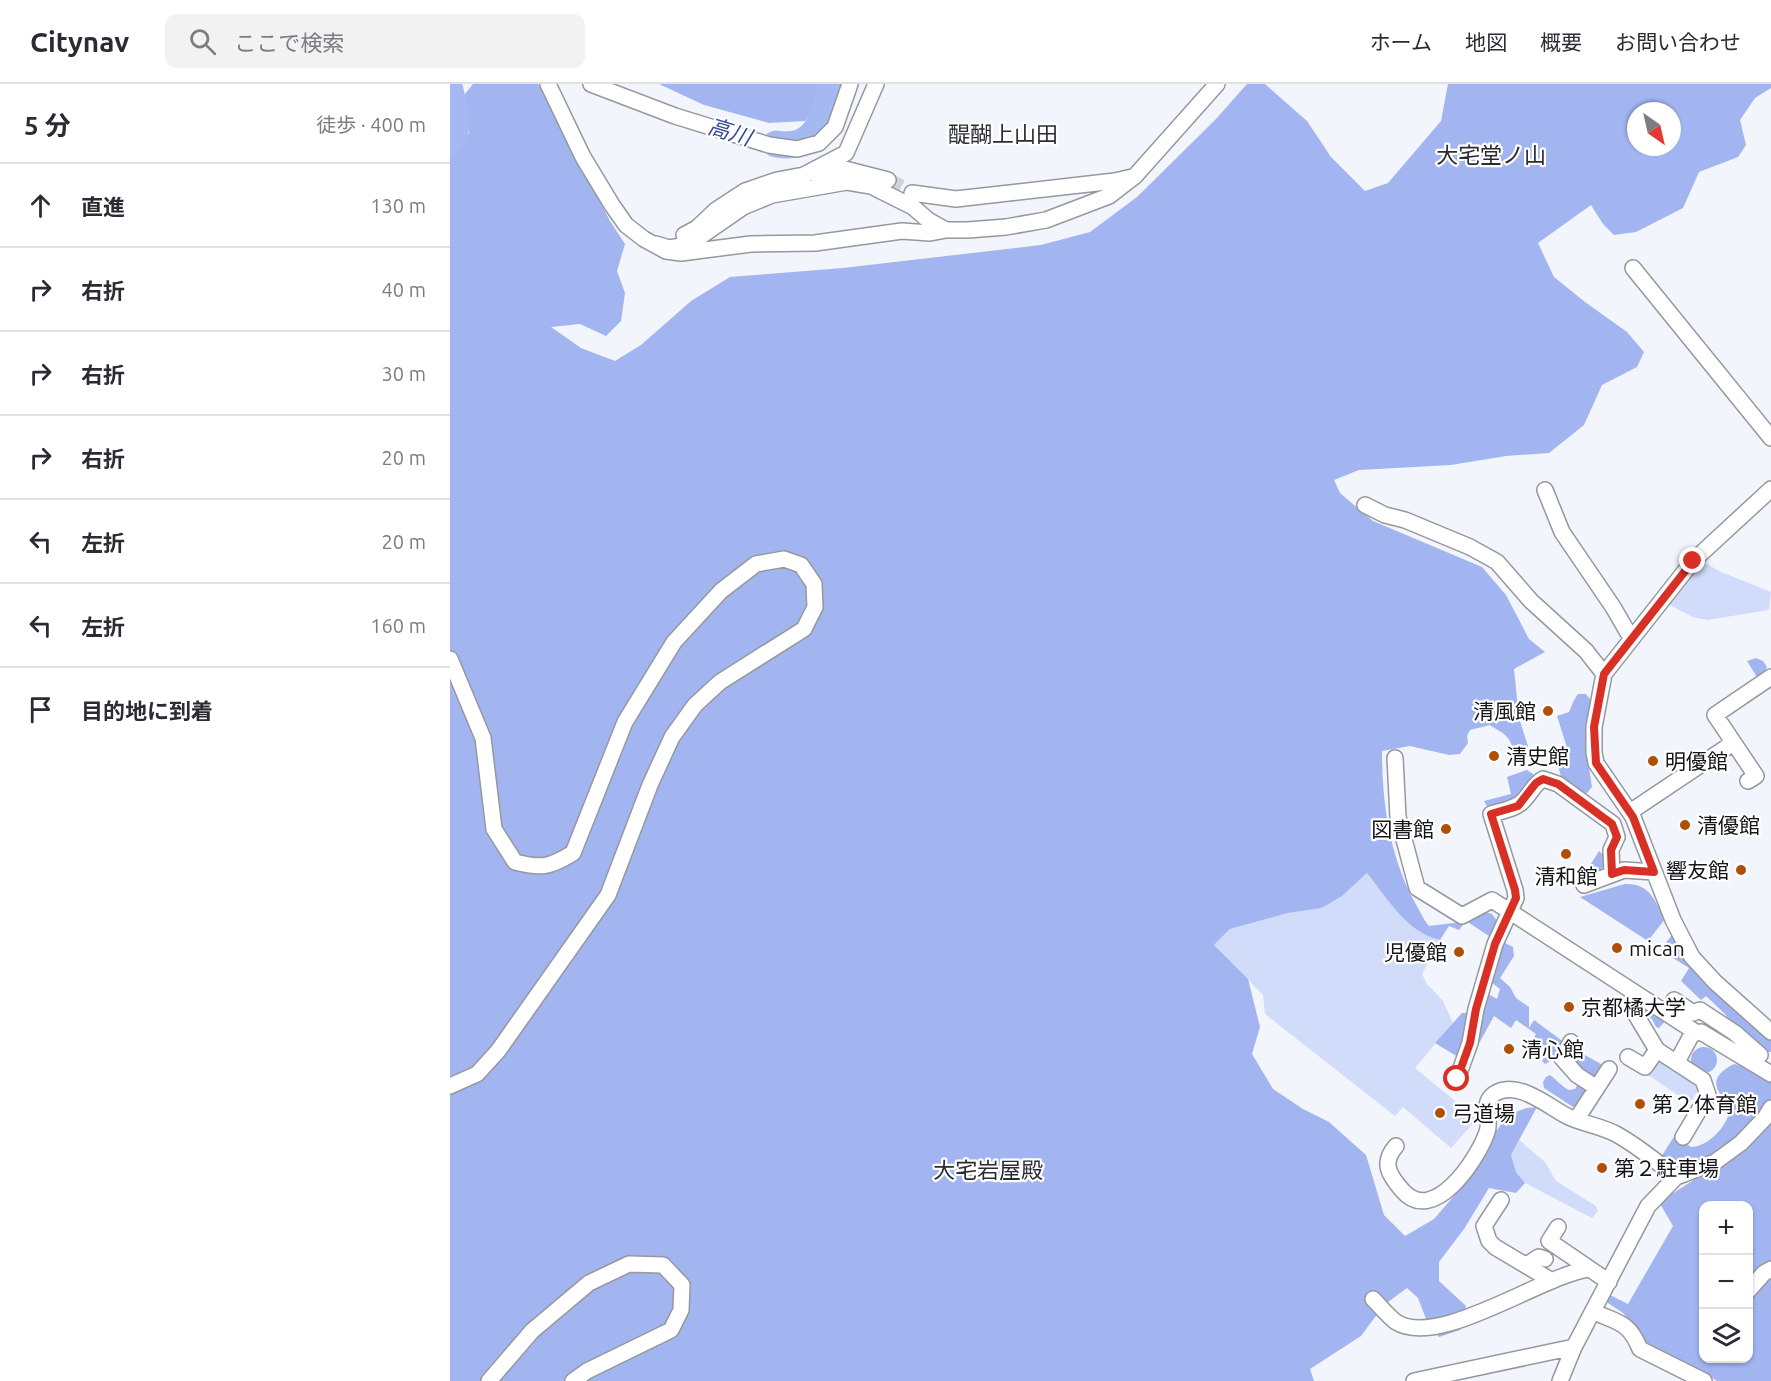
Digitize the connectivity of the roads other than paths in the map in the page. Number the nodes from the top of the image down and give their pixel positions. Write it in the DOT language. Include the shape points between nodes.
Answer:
graph roads {
  1 [pos="548,84"];
  2 [pos="591,84"];
  3 [pos="850,84"];
  4 [pos="876,84"];
  5 [pos="1217,84"];
  6 [pos="804,175"];
  7 [pos="1135,176"];
  8 [pos="888,180"];
  9 [pos="912,193"];
  10 [pos="946,230"];
  11 [pos="656,244"];
  12 [pos="1634,268"];
  13 [pos="1771,438"];
  14 [pos="1545,489"];
  15 [pos="1771,489"];
  16 [pos="1365,505"];
  17 [pos="1631,638"];
  18 [pos="450,659"];
  19 [pos="1604,674"];
  20 [pos="1771,677"];
  21 [pos="1732,743"];
  22 [pos="1395,758"];
  23 [pos="1748,781"];
  24 [pos="1630,812"];
  25 [pos="1654,872"];
  26 [pos="1612,874"];
  27 [pos="1584,885"];
  28 [pos="1510,912"];
  29 [pos="1674,999"];
  30 [pos="1636,1015"];
  31 [pos="1728,1028"];
  32 [pos="1771,1032"];
  33 [pos="1697,1033"];
  34 [pos="1571,1042"];
  35 [pos="1719,1043"];
  36 [pos="1657,1050"];
  37 [pos="1760,1055"];
  38 [pos="1628,1057"];
  39 [pos="1677,1062"];
  40 [pos="1609,1069"];
  41 [pos="1771,1074"];
  42 [pos="1457,1079"];
  43 [pos="450,1086"];
  44 [pos="1597,1088"];
  45 [pos="1771,1108"];
  46 [pos="1576,1120"];
  47 [pos="1683,1137"];
  48 [pos="1396,1146"];
  49 [pos="1676,1177"];
  50 [pos="1501,1200"];
  51 [pos="1558,1227"];
  52 [pos="1545,1258"];
  53 [pos="1526,1265"];
  54 [pos="1589,1269"];
  55 [pos="1771,1269"];
  56 [pos="1552,1281"];
  57 [pos="1609,1282"];
  58 [pos="1753,1286"];
  59 [pos="1373,1299"];
  60 [pos="1594,1312"];
  61 [pos="1574,1347"];
  62 [pos="489,1381"];
  63 [pos="573,1381"];
  64 [pos="1414,1381"];
  65 [pos="1560,1381"];
  66 [pos="1704,1381"];
  1 -- 11 [label="street" via="583,157 626,225"];
  2 -- 3 [label="street" via="686,119 769,145 797,149 819,143 835,127"];
  4 -- 6 [label="street" via="846,153"];
  5 -- 7 [label="street"];
  6 -- 8 [label="street" via="845,169"];
  6 -- 11 [label="street" via="745,191 697,228"];
  7 -- 9 [label="street" via="957,199"];
  7 -- 10 [label="street" via="1109,196 1046,220"];
  10 -- 11 [label="street" via="681,253 666,251"];
  10 -- 11 [label="street" via="913,207 871,186 847,182 772,195 743,207 688,245 669,248"];
  12 -- 13 [label="street"];
  14 -- 17 [label="street" via="1562,532"];
  15 -- 17 [label="street" via="1693,561"];
  16 -- 19 [label="street" via="1470,547 1497,562"];
  17 -- 19 [label="street"];
  18 -- 43 [label="street" via="483,738 494,829 515,862 535,867 556,863 573,853 625,722 674,642 721,591 756,564 784,559 801,565 814,584 815,607 804,629 720,682 695,705 672,737 650,785 608,896 498,1051 477,1074"];
  19 -- 24 [label="street" via="1594,727 1596,763"];
  20 -- 21 [label="street" via="1715,715"];
  21 -- 23 [label="street" via="1756,776"];
  21 -- 24 [label="street"];
  22 -- 28 [label="street" via="1398,817 1418,888 1461,916 1492,900"];
  24 -- 25 [label="street"];
  25 -- 26 [label="street" via="1624,870"];
  25 -- 32 [label="street" via="1672,920 1692,957"];
  26 -- 27 [label="street"];
  26 -- 28 [label="street" via="1611,850 1617,837 1612,824 1558,784 1543,779 1518,806 1491,814 1515,890"];
  28 -- 33 [label="street"];
  28 -- 42 [label="street" via="1495,944"];
  29 -- 31 [label="street" via="1693,1013 1700,1010"];
  30 -- 36 [label="street"];
  31 -- 35 [label="street"];
  31 -- 37 [label="street"];
  33 -- 35 [label="street"];
  33 -- 39 [label="street" via="1692,1034"];
  34 -- 44 [label="street" via="1562,1058"];
  35 -- 41 [label="street"];
  36 -- 38 [label="street" via="1645,1067"];
  36 -- 39 [label="street"];
  39 -- 47 [label="street" via="1703,1080 1708,1095"];
  40 -- 44 [label="street"];
  44 -- 46 [label="street"];
  45 -- 49 [label="street" via="1741,1143 1715,1162"];
  46 -- 48 [label="street" via="1529,1093 1506,1090 1494,1094 1486,1110 1489,1128 1468,1168 1434,1199 1421,1202 1407,1197 1390,1176 1390,1153"];
  46 -- 49 [label="street" via="1617,1134"];
  49 -- 57 [label="street" via="1648,1206"];
  50 -- 53 [label="street" via="1484,1226 1489,1241"];
  51 -- 54 [label="street" via="1549,1241"];
  52 -- 53 [label="street" via="1539,1257"];
  53 -- 56 [label="street"];
  54 -- 56 [label="street"];
  54 -- 57 [label="street"];
  55 -- 58 [label="street"];
  56 -- 59 [label="street" via="1483,1313 1419,1328 1397,1323"];
  57 -- 60 [label="street"];
  60 -- 61 [label="street"];
  60 -- 66 [label="street" via="1626,1326 1640,1349"];
  61 -- 64 [label="street"];
  61 -- 65 [label="street"];
  62 -- 63 [label="street" via="532,1331 589,1283 629,1264 663,1265 682,1286 681,1310 671,1330"];
}
